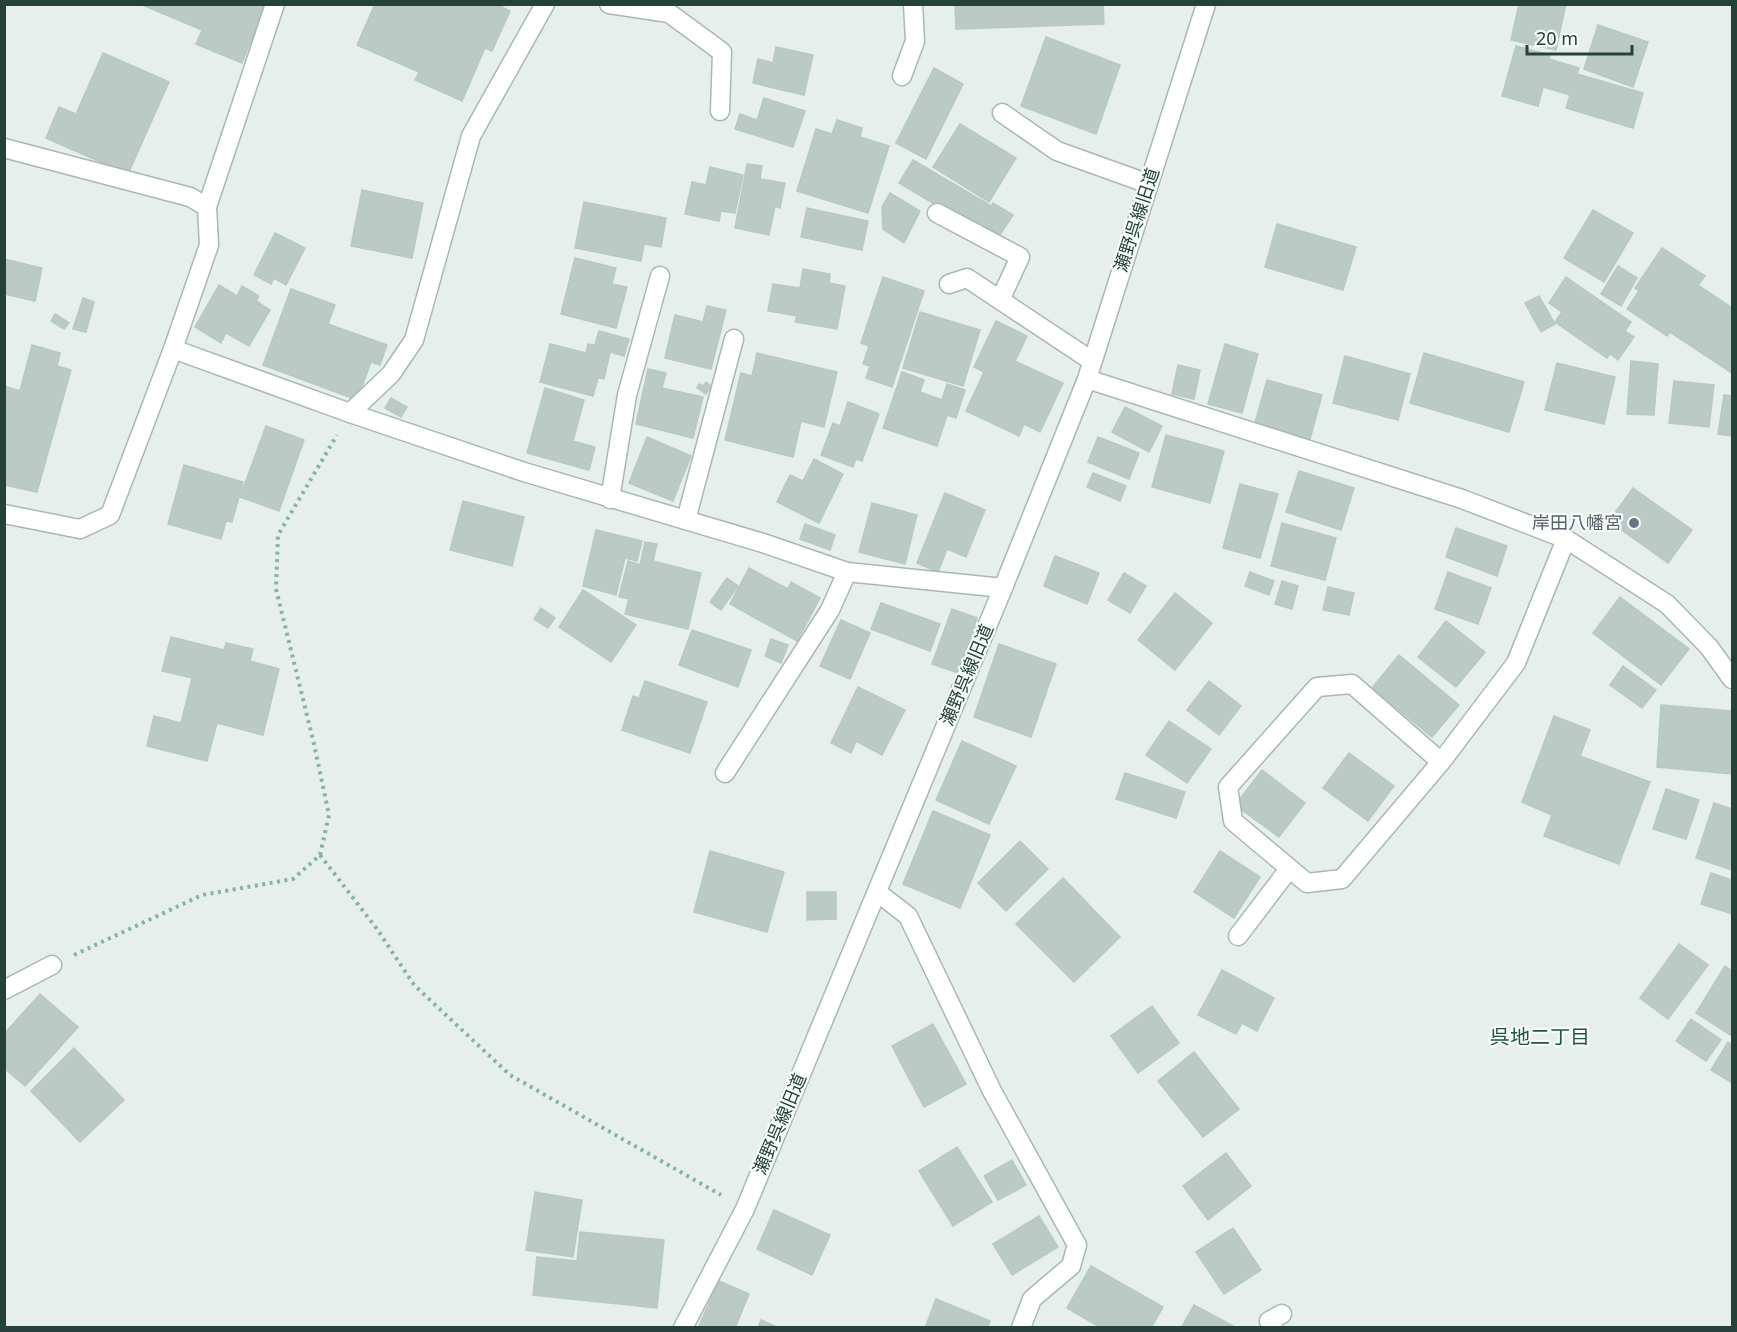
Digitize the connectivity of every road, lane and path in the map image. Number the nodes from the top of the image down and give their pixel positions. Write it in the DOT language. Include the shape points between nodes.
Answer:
graph roads {
  1 [pos="275,4"];
  2 [pos="545,4"];
  3 [pos="609,4"];
  4 [pos="914,4"];
  5 [pos="1206,4"];
  6 [pos="902,76"];
  7 [pos="720,111"];
  8 [pos="1002,113"];
  9 [pos="4,148"];
  10 [pos="1149,184"];
  11 [pos="207,207"];
  12 [pos="937,213"];
  13 [pos="660,276"];
  14 [pos="949,284"];
  15 [pos="1000,300"];
  16 [pos="734,339"];
  17 [pos="173,349"];
  18 [pos="1092,361"];
  19 [pos="1087,379"];
  20 [pos="350,413"];
  21 [pos="610,499"];
  22 [pos="4,514"];
  23 [pos="686,520"];
  24 [pos="1566,539"];
  25 [pos="848,572"];
  26 [pos="1003,588"];
  27 [pos="1732,679"];
  28 [pos="1441,762"];
  29 [pos="725,773"];
  30 [pos="320,855"];
  31 [pos="1289,868"];
  32 [pos="877,892"];
  33 [pos="1238,936"];
  34 [pos="52,965"];
  35 [pos="4,990"];
  36 [pos="745,1209"];
  37 [pos="683,1328"];
  38 [pos="1021,1328"];
  1 -- 11 [label="street"];
  2 -- 20 [label="street" via="471,136 414,340 391,374"];
  3 -- 7 [label="street" via="669,13 722,52"];
  4 -- 6 [label="street" via="915,41"];
  5 -- 10 [label="street, 瀬野呉線旧道"];
  8 -- 10 [label="street" via="1057,151"];
  9 -- 11 [label="street" via="190,197"];
  10 -- 18 [label="street, 瀬野呉線旧道"];
  11 -- 17 [label="street" via="209,245"];
  12 -- 15 [label="street" via="1020,257"];
  13 -- 21 [label="street" via="627,395"];
  14 -- 15 [label="street" via="967,278"];
  15 -- 18 [label="street"];
  16 -- 23 [label="street"];
  17 -- 20 [label="street"];
  17 -- 22 [label="street" via="110,515 80,529"];
  18 -- 19 [label="street, 瀬野呉線旧道"];
  19 -- 24 [label="street" via="1462,499"];
  19 -- 26 [label="street, 瀬野呉線旧道"];
  20 -- 21 [label="street"];
  20 -- 30 [label="path" via="278,535 276,589 329,815"];
  21 -- 23 [label="street"];
  23 -- 25 [label="street"];
  24 -- 27 [label="street" via="1667,604 1709,647"];
  24 -- 28 [label="street" via="1516,663"];
  25 -- 26 [label="street"];
  25 -- 29 [label="street" via="830,610"];
  26 -- 32 [label="street, 瀬野呉線旧道"];
  28 -- 31 [label="street" via="1342,879 1307,883"];
  28 -- 31 [label="street" via="1352,684 1317,687 1228,787 1233,821"];
  30 -- 34 [label="path" via="293,879 202,895"];
  30 -- 36 [label="path" via="377,928 414,985 510,1075"];
  31 -- 33 [label="street"];
  32 -- 36 [label="street, 瀬野呉線旧道"];
  32 -- 38 [label="street" via="908,916 992,1091 1077,1245 1071,1266 1032,1299"];
  34 -- 35 [label="street"];
  36 -- 37 [label="street, 瀬野呉線旧道"];
}
